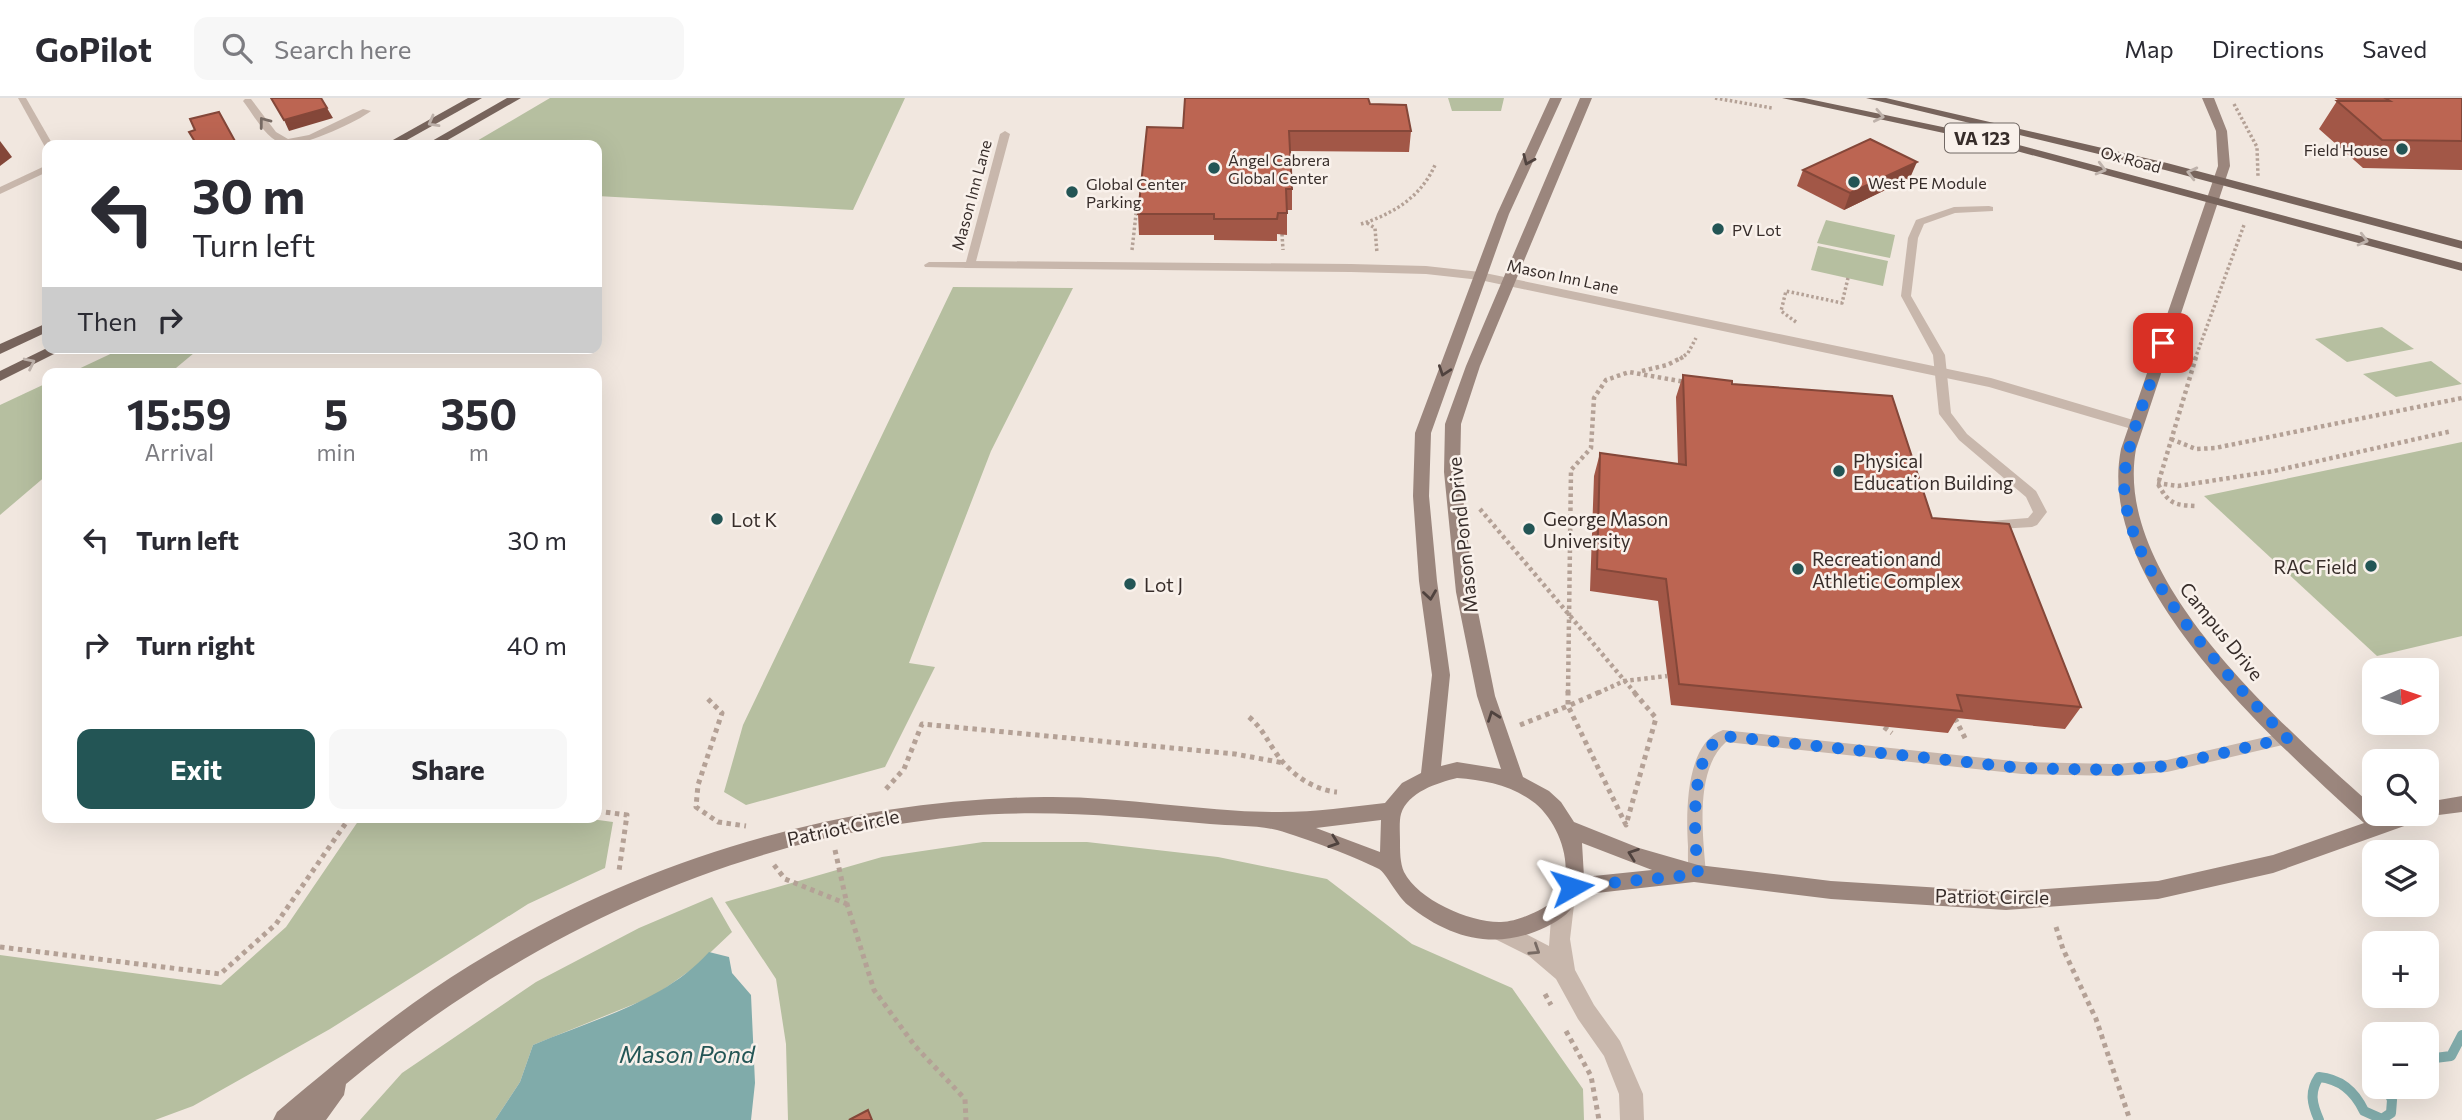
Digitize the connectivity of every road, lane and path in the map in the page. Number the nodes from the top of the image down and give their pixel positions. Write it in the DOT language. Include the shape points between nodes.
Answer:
graph roads {
  1 [pos="22,98"];
  2 [pos="476,98"];
  3 [pos="516,98"];
  4 [pos="1556,98"];
  5 [pos="1586,98"];
  6 [pos="1788,98"];
  7 [pos="1872,98"];
  8 [pos="2208,98"];
  9 [pos="2231,100"];
  10 [pos="248,101"];
  11 [pos="366,111"];
  12 [pos="1005,134"];
  13 [pos="45,140"];
  14 [pos="283,140"];
  15 [pos="296,140"];
  16 [pos="399,140"];
  17 [pos="440,140"];
  18 [pos="1435,165"];
  19 [pos="42,170"];
  20 [pos="2257,180"];
  21 [pos="0,191"];
  22 [pos="1989,209"];
  23 [pos="1141,214"];
  24 [pos="2247,216"];
  25 [pos="1367,223"];
  26 [pos="1361,224"];
  27 [pos="2462,245"];
  28 [pos="1131,253"];
  29 [pos="1377,254"];
  30 [pos="929,265"];
  31 [pos="970,265"];
  32 [pos="2462,267"];
  33 [pos="1480,276"];
  34 [pos="1847,278"];
  35 [pos="1507,283"];
  36 [pos="1697,322"];
  37 [pos="42,329"];
  38 [pos="1808,344"];
  39 [pos="0,350"];
  40 [pos="47,354"];
  41 [pos="1637,372"];
  42 [pos="1941,372"];
  43 [pos="0,377"];
  44 [pos="1692,384"];
  45 [pos="2462,398"];
  46 [pos="2136,425"];
  47 [pos="2452,431"];
  48 [pos="2171,439"];
  49 [pos="2125,472"];
  50 [pos="2158,484"];
  51 [pos="2196,506"];
  52 [pos="1480,509"];
  53 [pos="1967,526"];
  54 [pos="1569,616"];
  55 [pos="1667,676"];
  56 [pos="1624,681"];
  57 [pos="708,699"];
  58 [pos="1569,706"];
  59 [pos="1249,717"];
  60 [pos="1955,718"];
  61 [pos="1520,725"];
  62 [pos="1884,727"];
  63 [pos="1892,733"];
  64 [pos="2287,738"];
  65 [pos="1966,740"];
  66 [pos="1284,763"];
  67 [pos="1430,777"];
  68 [pos="1515,781"];
  69 [pos="886,789"];
  70 [pos="1342,792"];
  71 [pos="2462,804"];
  72 [pos="2439,808"];
  73 [pos="1391,811"];
  74 [pos="602,812"];
  75 [pos="1276,821"];
  76 [pos="345,823"];
  77 [pos="746,825"];
  78 [pos="2381,827"];
  79 [pos="1567,828"];
  80 [pos="835,849"];
  81 [pos="773,864"];
  82 [pos="1391,865"];
  83 [pos="619,871"];
  84 [pos="1698,874"];
  85 [pos="1567,896"];
  86 [pos="847,904"];
  87 [pos="2056,927"];
  88 [pos="1503,932"];
  89 [pos="0,947"];
  90 [pos="1564,972"];
  91 [pos="1545,994"];
  92 [pos="1557,1014"];
  93 [pos="1563,1025"];
  94 [pos="352,1065"];
  95 [pos="285,1120"];
  96 [pos="312,1120"];
  97 [pos="966,1120"];
  98 [pos="1599,1120"];
  99 [pos="1632,1120"];
  100 [pos="2130,1120"];
  1 -- 13 [label="lane"];
  2 -- 16 [label="main road, one-way"];
  3 -- 17 [label="main road"];
  4 -- 33 [label="street, Mason Pond Drive, one-way"];
  5 -- 35 [label="street, Mason Pond Drive"];
  6 -- 32 [label="main road, Ox Road / VA 123, one-way" via="1977,137"];
  27 -- 7 [label="main road, Ox Road / VA 123, one-way" via="2167,167"];
  8 -- 46 [label="street, Campus Drive" via="2222,127 2224,166"];
  9 -- 20 [label="path" via="2259,150"];
  14 -- 10 [label="lane, one-way"];
  11 -- 15 [label="lane, one-way"];
  12 -- 31 [label="lane, Mason Inn Lane"];
  18 -- 25 [label="path" via="1411,198"];
  19 -- 21 [label="lane"];
  22 -- 42 [label="lane" via="1954,210 1920,222 1913,238 1906,296 1939,355"];
  23 -- 28 [label="path" via="1136,214"];
  24 -- 48 [label="path"];
  25 -- 26 [label="path"];
  25 -- 29 [label="path" via="1376,228"];
  30 -- 31 [label="lane, Mason Inn Lane"];
  31 -- 33 [label="street, Mason Inn Lane" via="1363,268"];
  33 -- 35 [label="street, Mason Inn Lane"];
  33 -- 67 [label="street, Mason Pond Drive, one-way" via="1423,433 1421,496 1441,675"];
  34 -- 38 [label="path" via="1842,303 1786,291 1781,311 1798,324"];
  35 -- 36 [label="street, Mason Inn Lane"];
  68 -- 35 [label="street, Mason Pond Drive, one-way" via="1486,696 1465,592 1452,472 1453,424"];
  36 -- 38 [label="street, Mason Inn Lane"];
  36 -- 41 [label="path" via="1696,342 1689,353"];
  37 -- 39 [label="main road"];
  38 -- 42 [label="street, Mason Inn Lane"];
  43 -- 40 [label="main road, one-way"];
  41 -- 44 [label="path"];
  41 -- 54 [label="path" via="1606,380 1594,398 1591,448 1571,470"];
  42 -- 46 [label="street, Mason Inn Lane"];
  42 -- 53 [label="lane" via="1945,414 1963,437 2031,494 2040,513 2032,522"];
  45 -- 48 [label="path" via="2215,448 2196,449"];
  46 -- 49 [label="street, Campus Drive"];
  47 -- 50 [label="path" via="2274,471"];
  48 -- 50 [label="path"];
  49 -- 50 [label="path"];
  49 -- 64 [label="street, Campus Drive" via="2126,503 2133,526 2166,597 2224,670"];
  50 -- 51 [label="path" via="2167,500"];
  52 -- 54 [label="path"];
  54 -- 56 [label="path"];
  54 -- 58 [label="path"];
  55 -- 56 [label="path"];
  56 -- 58 [label="path"];
  56 -- 58 [label="path" via="1656,718 1626,825"];
  57 -- 77 [label="path" via="722,713 698,785 696,807 719,824"];
  58 -- 61 [label="path"];
  59 -- 66 [label="path" via="1265,729"];
  60 -- 65 [label="path"];
  62 -- 63 [label="path"];
  64 -- 78 [label="street, Campus Drive"];
  64 -- 84 [label="lane" via="2167,766 2115,770 2022,768 1723,736 1709,748 1698,788 1694,824"];
  66 -- 69 [label="path" via="1235,754 922,724 904,769"];
  66 -- 70 [label="path" via="1324,791"];
  67 -- 68 [label="street, Patriot Circle" via="1457,770"];
  67 -- 73 [label="street, Patriot Circle" via="1409,789"];
  68 -- 79 [label="street, Patriot Circle" via="1542,796"];
  71 -- 72 [label="street"];
  73 -- 75 [label="street, Patriot Circle"];
  73 -- 82 [label="street"];
  74 -- 83 [label="path" via="628,815"];
  75 -- 82 [label="street, one-way"];
  75 -- 94 [label="street, Patriot Circle" via="1045,805 957,807 816,830 749,849 580,916 464,982"];
  76 -- 89 [label="path" via="276,924 220,974"];
  78 -- 84 [label="street, Patriot Circle" via="2273,864 2158,890 2082,896 2006,901 1831,890"];
  84 -- 79 [label="street, Patriot Circle, one-way" via="1636,856"];
  79 -- 85 [label="street, Patriot Circle" via="1576,860"];
  80 -- 86 [label="path"];
  81 -- 86 [label="path" via="785,879"];
  82 -- 88 [label="street" via="1398,881 1434,911 1458,922"];
  84 -- 85 [label="street"];
  85 -- 88 [label="street" via="1535,922"];
  85 -- 90 [label="street" via="1559,940"];
  86 -- 97 [label="path" via="874,990 915,1046 965,1100"];
  87 -- 100 [label="path" via="2100,1030"];
  88 -- 90 [label="street, one-way" via="1537,949"];
  90 -- 99 [label="street" via="1612,1049 1631,1094"];
  91 -- 92 [label="path"];
  93 -- 98 [label="path" via="1591,1076"];
  94 -- 95 [label="street"];
  94 -- 96 [label="street"];
}
